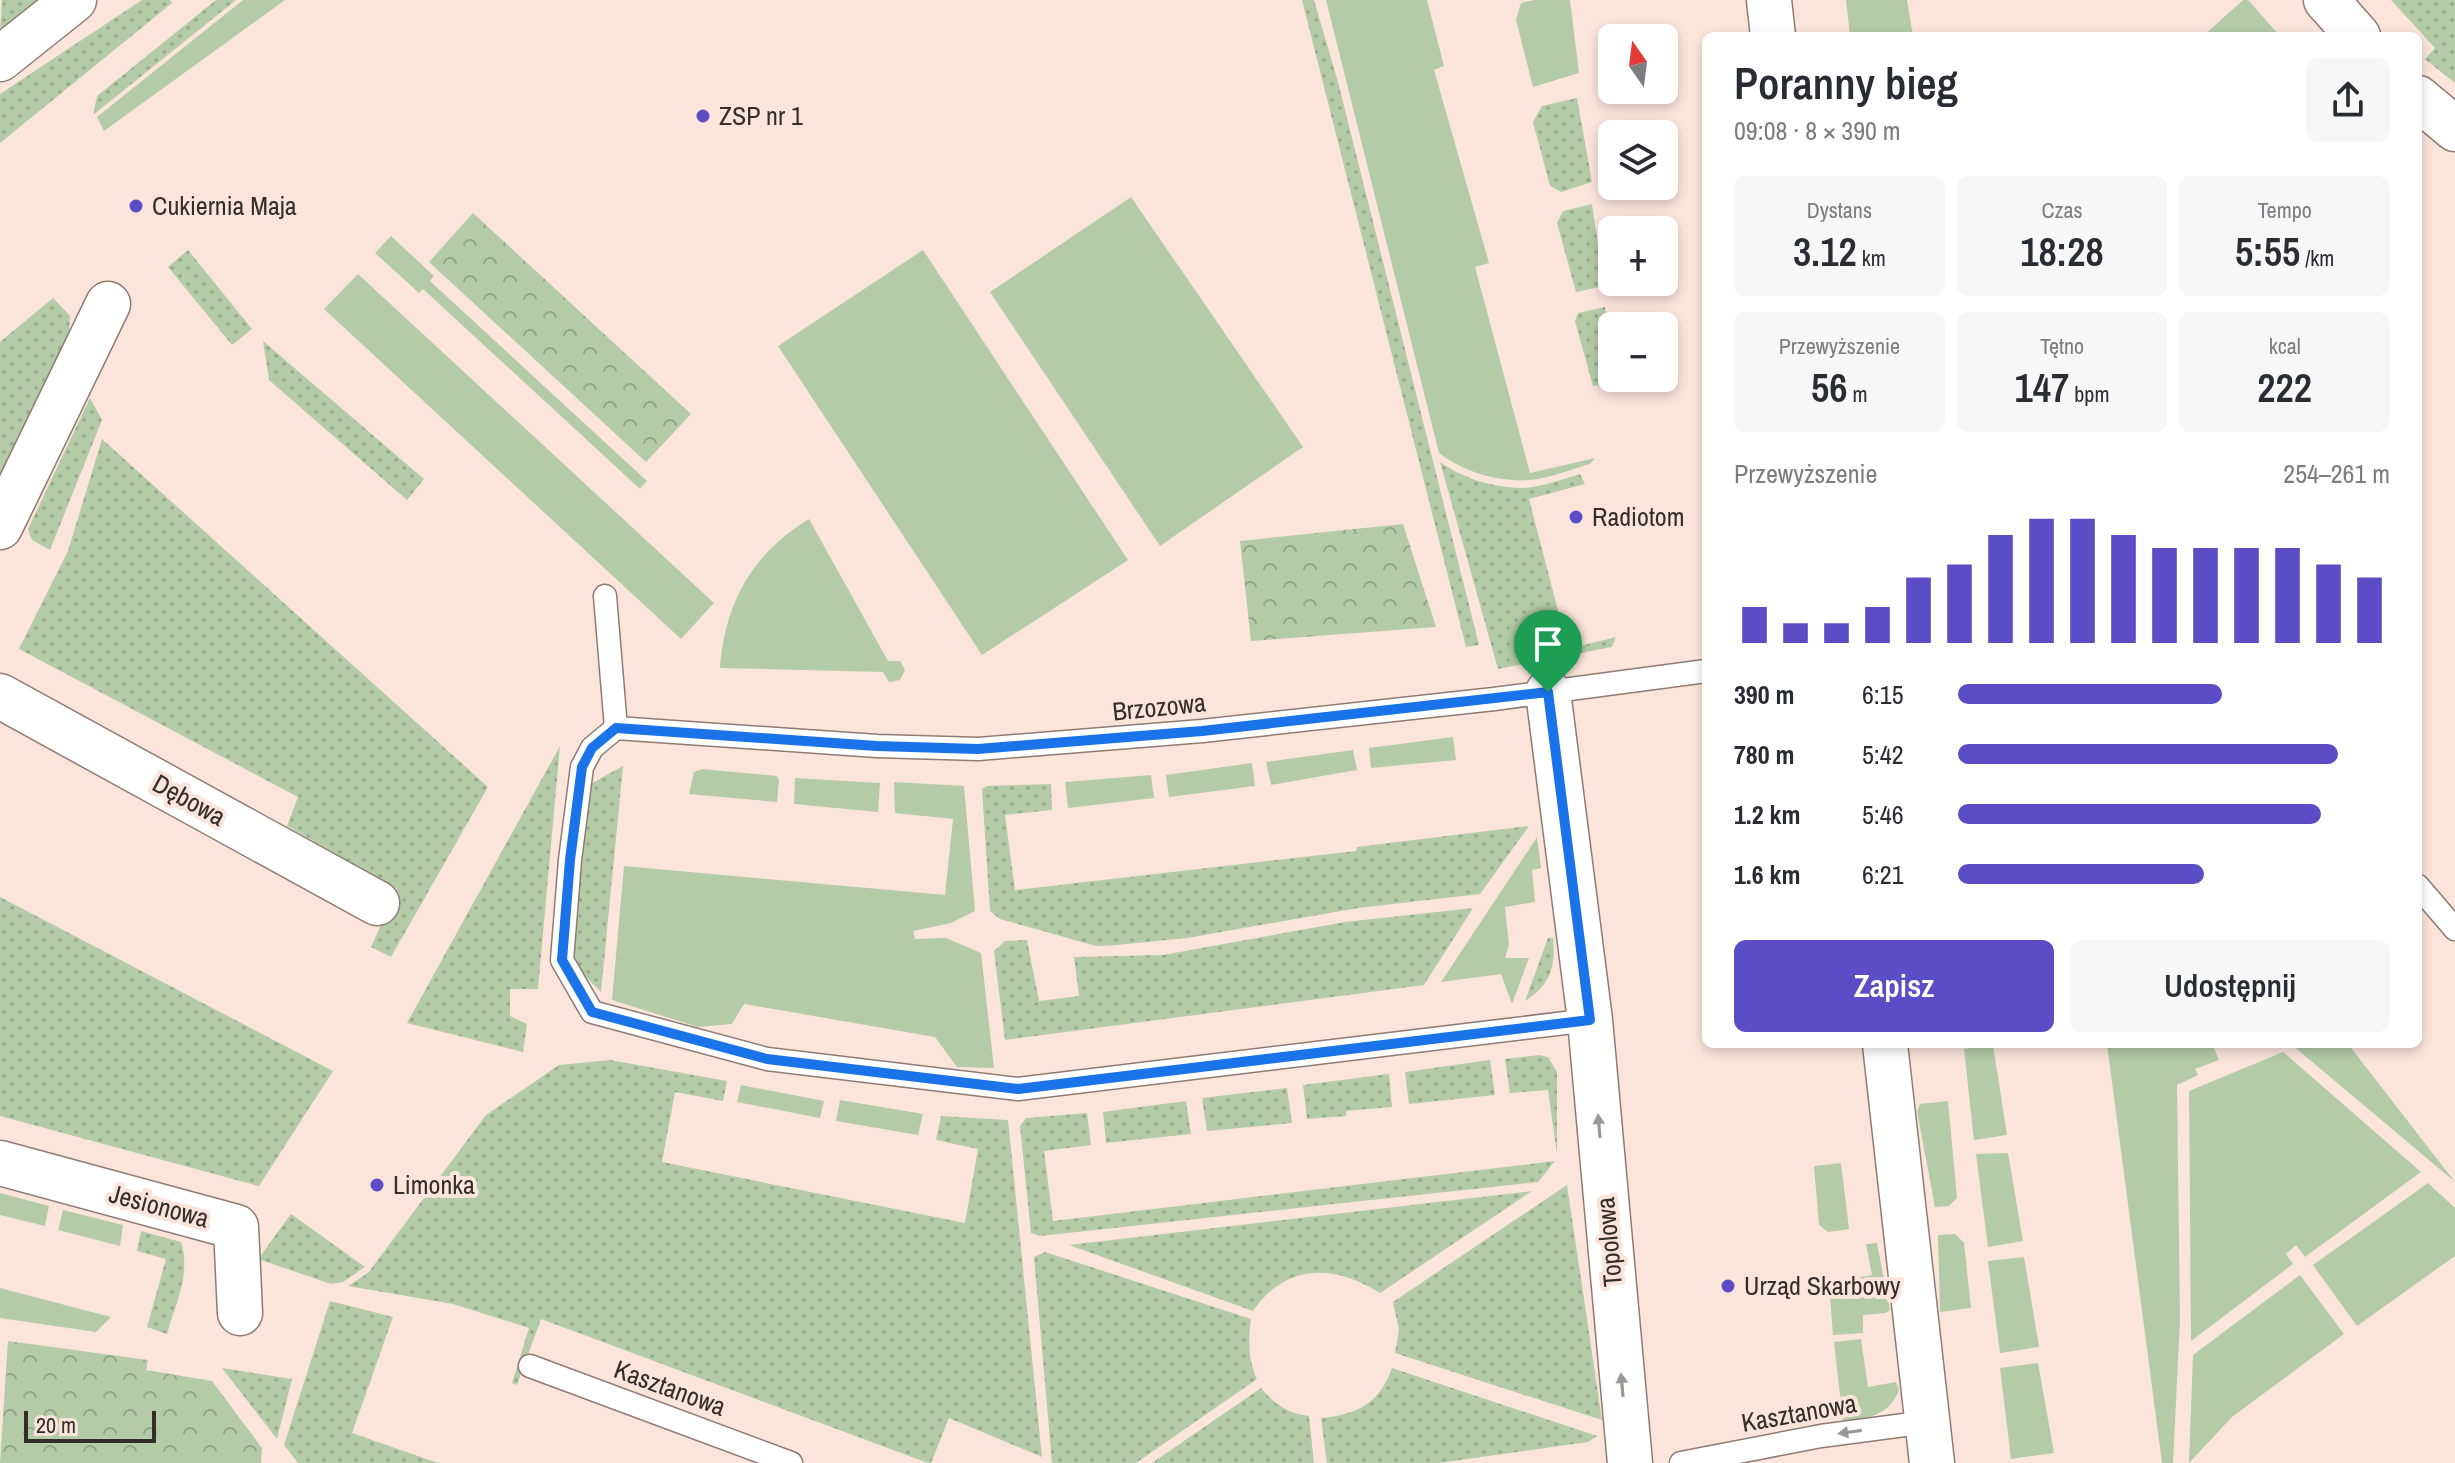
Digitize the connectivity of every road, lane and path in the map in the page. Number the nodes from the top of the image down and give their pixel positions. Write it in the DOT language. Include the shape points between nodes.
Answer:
graph roads {
  1 [pos="74,0"];
  2 [pos="1769,0"];
  3 [pos="2326,0"];
  4 [pos="1773,32"];
  5 [pos="2354,32"];
  6 [pos="0,59"];
  7 [pos="2422,101"];
  8 [pos="2455,129"];
  9 [pos="108,304"];
  10 [pos="0,527"];
  11 [pos="605,596"];
  12 [pos="1702,672"];
  13 [pos="1548,692"];
  14 [pos="0,696"];
  15 [pos="616,728"];
  16 [pos="2422,891"];
  17 [pos="377,903"];
  18 [pos="2455,929"];
  19 [pos="1590,1020"];
  20 [pos="1885,1048"];
  21 [pos="0,1163"];
  22 [pos="240,1313"];
  23 [pos="530,1366"];
  24 [pos="1930,1442"];
  25 [pos="791,1463"];
  26 [pos="1630,1463"];
  27 [pos="1681,1463"];
  1 -- 6 [label="street"];
  2 -- 4 [label="street"];
  3 -- 5 [label="street"];
  7 -- 8 [label="street"];
  9 -- 10 [label="street"];
  11 -- 15 [label="lane"];
  12 -- 13 [label="lane, Brzozowa"];
  13 -- 15 [label="lane, Brzozowa" via="1202,731 978,749"];
  13 -- 19 [label="street, Topolowa"];
  14 -- 17 [label="street, Dębowa"];
  15 -- 19 [label="lane" via="592,748 582,767 570,860 562,960 592,1012 767,1059 1018,1089"];
  16 -- 18 [label="lane"];
  26 -- 19 [label="street, Topolowa, one-way"];
  20 -- 24 [label="street"];
  21 -- 22 [label="street, Jesionowa" via="236,1227"];
  23 -- 25 [label="lane, Kasztanowa"];
  24 -- 27 [label="lane, Kasztanowa, one-way" via="1821,1436"];
}
